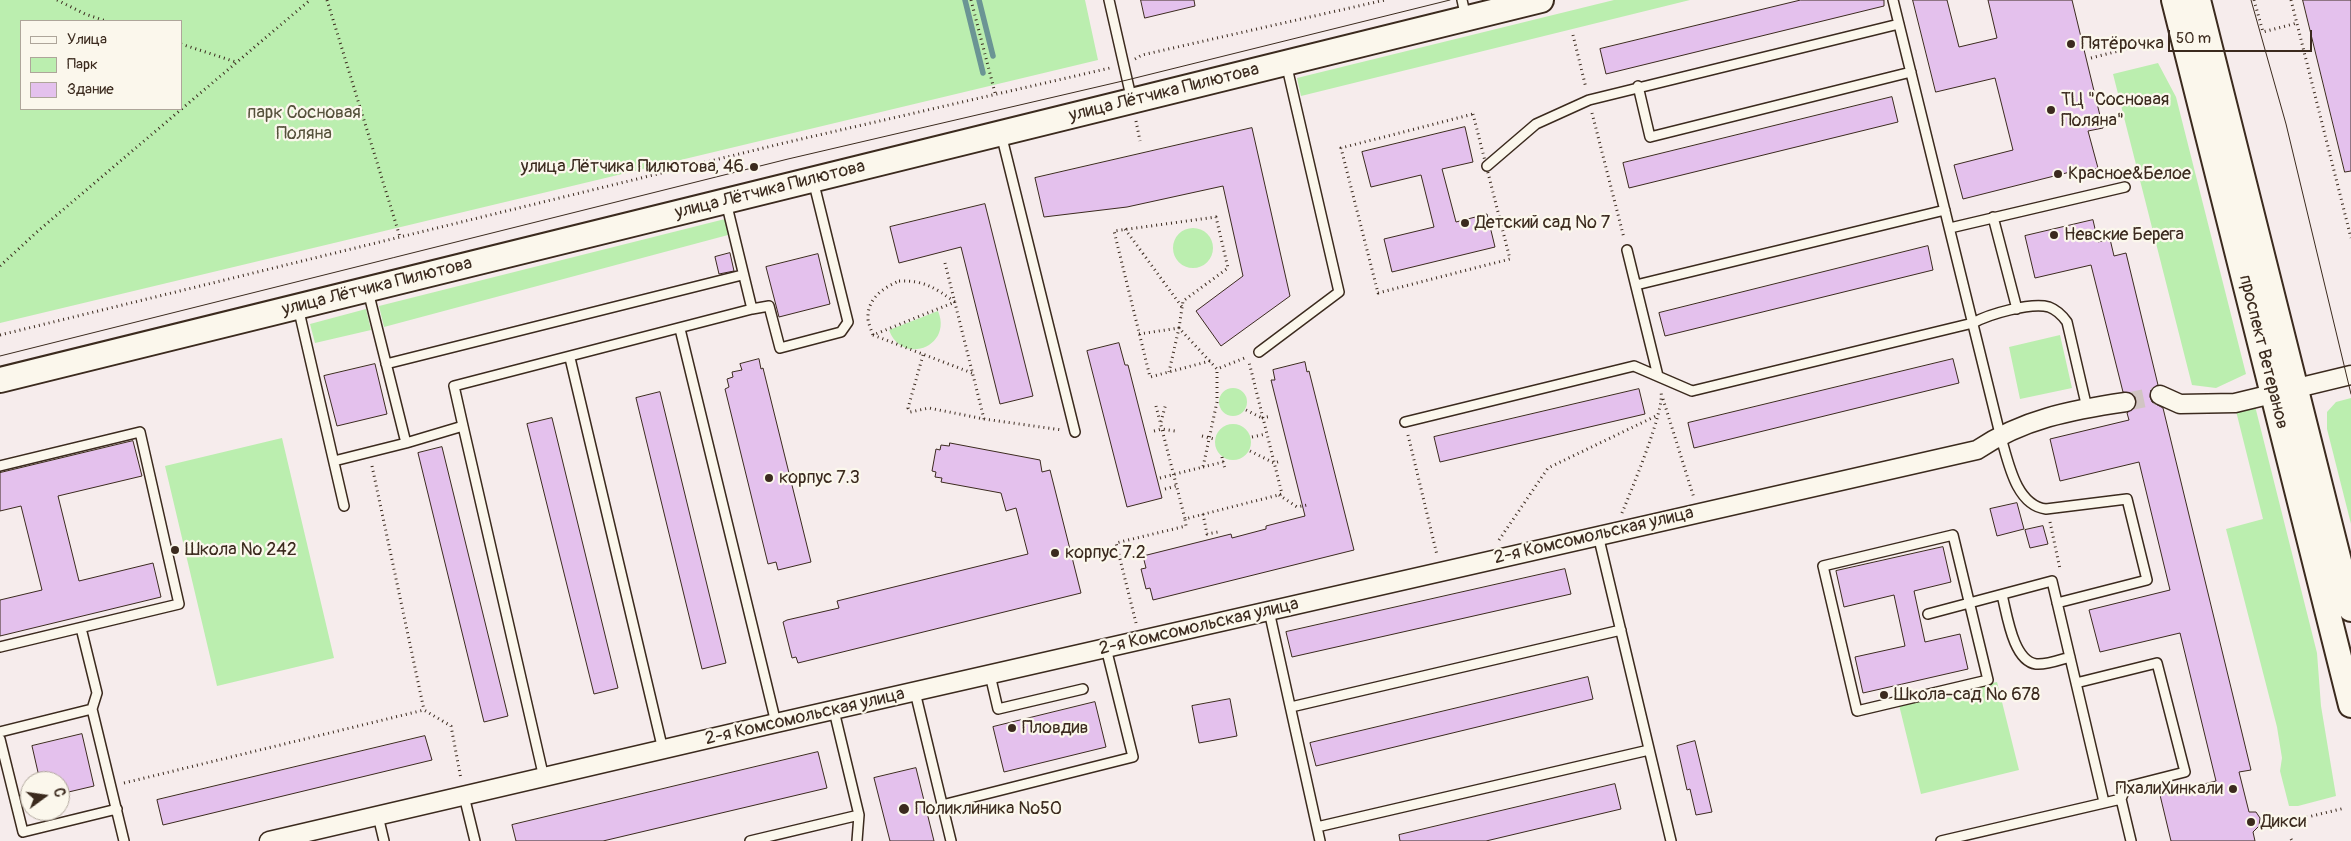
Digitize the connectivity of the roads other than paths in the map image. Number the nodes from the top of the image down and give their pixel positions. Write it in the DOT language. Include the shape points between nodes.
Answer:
graph roads {
  1 [pos="1109,0"];
  2 [pos="1541,0"];
  3 [pos="1893,0"];
  4 [pos="2174,0"];
  5 [pos="2198,0"];
  6 [pos="1464,9"];
  7 [pos="1899,24"];
  8 [pos="1286,63"];
  9 [pos="1911,72"];
  10 [pos="1638,86"];
  11 [pos="1133,109"];
  12 [pos="1001,134"];
  13 [pos="1486,166"];
  14 [pos="813,180"];
  15 [pos="2125,187"];
  16 [pos="726,201"];
  17 [pos="1945,210"];
  18 [pos="1993,217"];
  19 [pos="1950,228"];
  20 [pos="1627,250"];
  21 [pos="742,275"];
  22 [pos="1636,285"];
  23 [pos="368,290"];
  24 [pos="298,307"];
  25 [pos="752,309"];
  26 [pos="2017,309"];
  27 [pos="1973,323"];
  28 [pos="680,329"];
  29 [pos="1259,352"];
  30 [pos="570,358"];
  31 [pos="386,364"];
  32 [pos="2351,375"];
  33 [pos="1658,376"];
  34 [pos="0,380"];
  35 [pos="2284,391"];
  36 [pos="2160,395"];
  37 [pos="2126,402"];
  38 [pos="2087,408"];
  39 [pos="1405,422"];
  40 [pos="463,426"];
  41 [pos="1075,432"];
  42 [pos="2000,434"];
  43 [pos="406,443"];
  44 [pos="334,461"];
  45 [pos="0,466"];
  46 [pos="344,506"];
  47 [pos="1598,535"];
  48 [pos="2002,594"];
  49 [pos="2057,602"];
  50 [pos="1969,605"];
  51 [pos="2351,609"];
  52 [pos="1269,611"];
  53 [pos="1928,614"];
  54 [pos="81,628"];
  55 [pos="1621,630"];
  56 [pos="0,647"];
  57 [pos="1106,648"];
  58 [pos="2070,658"];
  59 [pos="990,675"];
  60 [pos="2076,683"];
  61 [pos="1083,688"];
  62 [pos="914,692"];
  63 [pos="2351,705"];
  64 [pos="1290,707"];
  65 [pos="92,710"];
  66 [pos="834,711"];
  67 [pos="776,723"];
  68 [pos="0,732"];
  69 [pos="0,739"];
  70 [pos="663,750"];
  71 [pos="1649,750"];
  72 [pos="544,778"];
  73 [pos="464,796"];
  74 [pos="2121,799"];
  75 [pos="2104,802"];
  76 [pos="942,805"];
  77 [pos="117,809"];
  78 [pos="859,815"];
  79 [pos="378,816"];
  80 [pos="1317,827"];
  81 [pos="124,841"];
  82 [pos="268,841"];
  83 [pos="384,841"];
  84 [pos="475,841"];
  85 [pos="751,841"];
  86 [pos="858,841"];
  87 [pos="951,841"];
  88 [pos="1320,841"];
  89 [pos="1670,841"];
  90 [pos="1941,841"];
  91 [pos="2131,841"];
  1 -- 11 [label="lane"];
  2 -- 6 [label="street, улица Лётчика Пилютова"];
  3 -- 7 [label="lane"];
  4 -- 35 [label="street, проспект Ветеранов"];
  5 -- 35 [label="street, проспект Ветеранов"];
  6 -- 8 [label="street, улица Лётчика Пилютова"];
  7 -- 9 [label="lane"];
  7 -- 10 [label="lane"];
  8 -- 11 [label="street, улица Лётчика Пилютова"];
  8 -- 29 [label="lane" via="1339,292"];
  9 -- 10 [label="lane" via="1650,137"];
  9 -- 17 [label="lane"];
  10 -- 13 [label="lane" via="1589,100 1536,124"];
  11 -- 12 [label="street, улица Лётчика Пилютова"];
  12 -- 14 [label="street, улица Лётчика Пилютова"];
  12 -- 41 [label="lane"];
  14 -- 16 [label="street, улица Лётчика Пилютова"];
  14 -- 25 [label="lane" via="848,322 841,332 780,348 769,306"];
  15 -- 18 [label="lane"];
  16 -- 21 [label="lane"];
  16 -- 23 [label="street, улица Лётчика Пилютова"];
  17 -- 19 [label="lane"];
  17 -- 22 [label="lane"];
  18 -- 19 [label="lane"];
  18 -- 26 [label="lane"];
  19 -- 27 [label="lane"];
  20 -- 22 [label="lane"];
  21 -- 25 [label="lane"];
  21 -- 31 [label="lane"];
  22 -- 33 [label="lane"];
  23 -- 24 [label="street, улица Лётчика Пилютова"];
  23 -- 31 [label="lane"];
  24 -- 34 [label="street, улица Лётчика Пилютова"];
  24 -- 44 [label="lane"];
  25 -- 28 [label="lane"];
  26 -- 27 [label="lane" via="1983,317"];
  26 -- 38 [label="lane" via="2048,307 2060,313 2067,322"];
  27 -- 33 [label="lane" via="1692,391"];
  27 -- 42 [label="lane"];
  28 -- 30 [label="lane"];
  28 -- 67 [label="lane"];
  30 -- 40 [label="lane" via="454,386"];
  30 -- 70 [label="lane"];
  31 -- 43 [label="lane"];
  32 -- 35 [label="street"];
  33 -- 39 [label="lane" via="1634,366"];
  35 -- 36 [label="street" via="2217,404 2180,404"];
  35 -- 51 [label="street, проспект Ветеранов"];
  35 -- 63 [label="street, проспект Ветеранов"];
  37 -- 38 [label="street, 2-я Комсомольская улица"];
  38 -- 42 [label="street, 2-я Комсомольская улица" via="2034,420"];
  40 -- 43 [label="lane"];
  40 -- 72 [label="lane"];
  42 -- 47 [label="street, 2-я Комсомольская улица" via="1976,450"];
  42 -- 49 [label="lane" via="2016,481 2024,497 2035,507 2046,509 2127,499 2147,580"];
  43 -- 44 [label="lane"];
  44 -- 46 [label="lane"];
  45 -- 54 [label="lane" via="140,432 179,604"];
  47 -- 52 [label="street, 2-я Комсомольская улица"];
  47 -- 55 [label="lane"];
  48 -- 49 [label="lane" via="2052,581"];
  48 -- 50 [label="lane"];
  48 -- 58 [label="lane" via="2016,647 2022,657 2034,664"];
  49 -- 58 [label="lane"];
  50 -- 50 [label="lane" via="1988,680 1857,711 1823,566 1953,535"];
  50 -- 53 [label="lane"];
  52 -- 57 [label="street, 2-я Комсомольская улица"];
  52 -- 64 [label="lane"];
  54 -- 56 [label="lane"];
  54 -- 65 [label="lane" via="98,693"];
  55 -- 64 [label="lane"];
  55 -- 71 [label="lane"];
  57 -- 59 [label="street, 2-я Комсомольская улица"];
  57 -- 76 [label="lane" via="1133,757"];
  58 -- 60 [label="lane"];
  59 -- 61 [label="lane" via="998,709"];
  59 -- 62 [label="street, 2-я Комсомольская улица"];
  60 -- 74 [label="lane" via="2157,663 2185,772 2126,787"];
  60 -- 75 [label="lane"];
  62 -- 66 [label="street, 2-я Комсомольская улица"];
  62 -- 76 [label="lane"];
  64 -- 80 [label="lane"];
  65 -- 68 [label="lane"];
  65 -- 77 [label="lane"];
  66 -- 67 [label="street, 2-я Комсомольская улица"];
  66 -- 78 [label="lane"];
  67 -- 70 [label="street, 2-я Комсомольская улица"];
  69 -- 77 [label="lane" via="23,832"];
  70 -- 72 [label="street, 2-я Комсомольская улица"];
  71 -- 80 [label="lane"];
  71 -- 89 [label="lane"];
  72 -- 73 [label="street, 2-я Комсомольская улица"];
  73 -- 79 [label="street, 2-я Комсомольская улица"];
  73 -- 84 [label="lane"];
  74 -- 75 [label="lane"];
  74 -- 91 [label="lane"];
  75 -- 90 [label="lane"];
  76 -- 87 [label="lane"];
  77 -- 81 [label="lane"];
  78 -- 85 [label="lane"];
  78 -- 86 [label="lane"];
  79 -- 82 [label="street, 2-я Комсомольская улица"];
  79 -- 83 [label="lane"];
  80 -- 88 [label="lane"];
}
